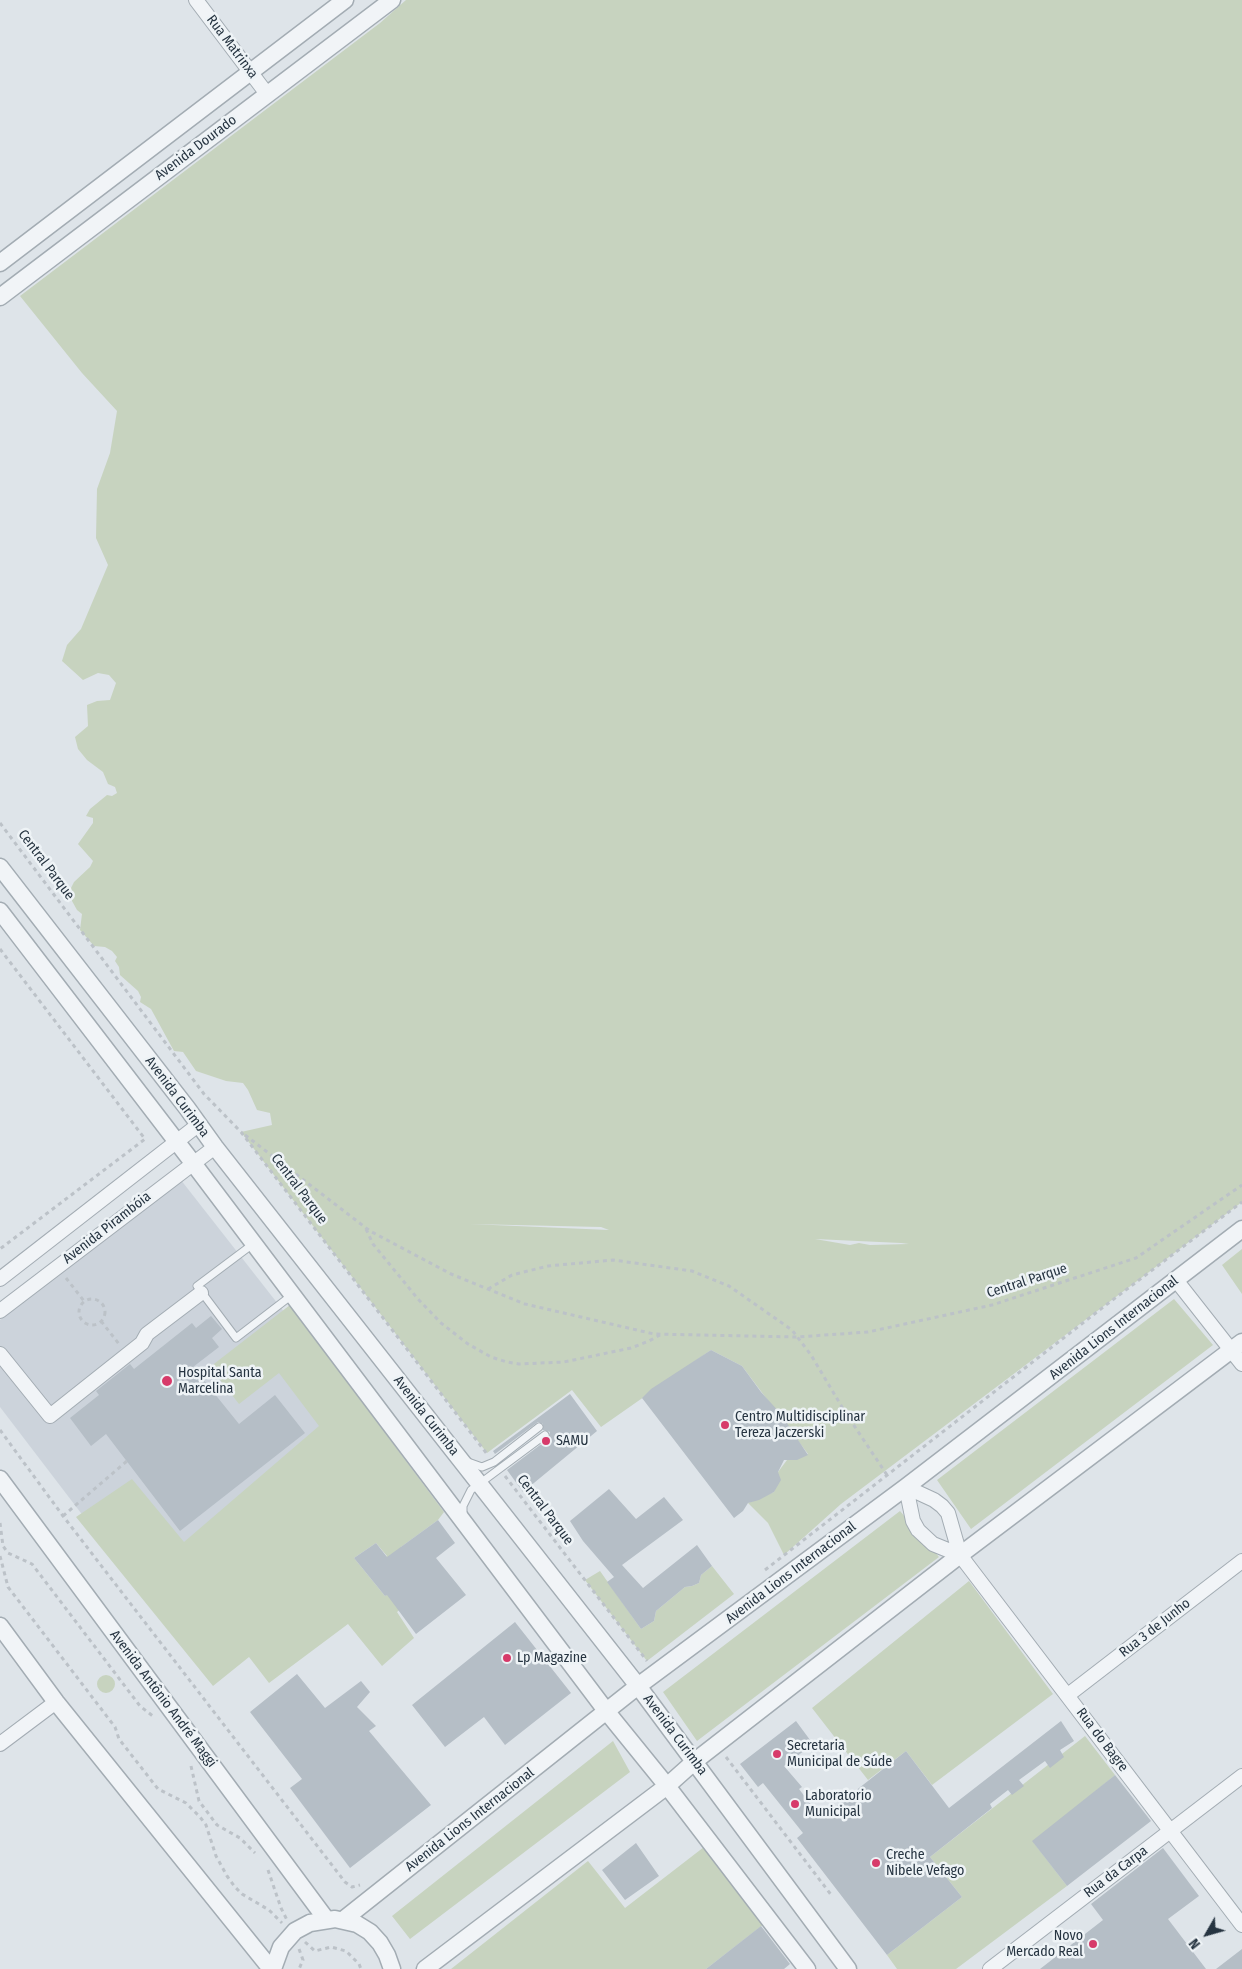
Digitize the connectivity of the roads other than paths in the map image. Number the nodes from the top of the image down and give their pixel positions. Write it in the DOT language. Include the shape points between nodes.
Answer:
graph roads {
  1 [pos="196,0"];
  2 [pos="345,0"];
  3 [pos="392,0"];
  4 [pos="250,72"];
  5 [pos="268,94"];
  6 [pos="0,263"];
  7 [pos="0,297"];
  8 [pos="0,867"];
  9 [pos="0,911"];
  10 [pos="198,1125"];
  11 [pos="177,1141"];
  12 [pos="215,1147"];
  13 [pos="193,1163"];
  14 [pos="1242,1229"];
  15 [pos="254,1244"];
  16 [pos="0,1279"];
  17 [pos="1176,1280"];
  18 [pos="201,1293"];
  19 [pos="292,1294"];
  20 [pos="0,1310"];
  21 [pos="1237,1346"];
  22 [pos="0,1354"];
  23 [pos="1242,1364"];
  24 [pos="540,1427"];
  25 [pos="545,1435"];
  26 [pos="454,1451"];
  27 [pos="0,1479"];
  28 [pos="479,1484"];
  29 [pos="906,1487"];
  30 [pos="466,1525"];
  31 [pos="960,1555"];
  32 [pos="1242,1562"];
  33 [pos="0,1626"];
  34 [pos="638,1686"];
  35 [pos="1068,1695"];
  36 [pos="56,1702"];
  37 [pos="607,1712"];
  38 [pos="0,1744"];
  39 [pos="695,1761"];
  40 [pos="1242,1776"];
  41 [pos="667,1786"];
  42 [pos="1171,1830"];
  43 [pos="326,1919"];
  44 [pos="343,1920"];
  45 [pos="1242,1925"];
  46 [pos="272,1969"];
  47 [pos="392,1969"];
  48 [pos="426,1969"];
  49 [pos="807,1969"];
  50 [pos="848,1969"];
  51 [pos="990,1969"];
  1 -- 4 [label="street, Rua Matrinxa"];
  2 -- 4 [label="street, Avenida Dourado"];
  3 -- 5 [label="street, Avenida Dourado"];
  4 -- 5 [label="street, Rua Matrinxa"];
  4 -- 6 [label="street, Avenida Dourado"];
  5 -- 7 [label="street, Avenida Dourado"];
  8 -- 10 [label="street, Avenida Curimba"];
  9 -- 11 [label="street, Avenida Curimba"];
  10 -- 11 [label="street, Avenida Pirambóia"];
  10 -- 12 [label="street, Avenida Curimba"];
  11 -- 13 [label="street, Avenida Curimba"];
  11 -- 16 [label="street, Avenida Pirambóia"];
  12 -- 13 [label="street, Avenida Pirambóia"];
  12 -- 26 [label="street, Avenida Curimba"];
  13 -- 15 [label="street, Avenida Curimba"];
  13 -- 20 [label="street, Avenida Pirambóia"];
  14 -- 17 [label="street, Avenida Lions Internacional"];
  15 -- 18 [label="lane" via="197,1286"];
  15 -- 19 [label="street, Avenida Curimba"];
  17 -- 21 [label="street"];
  17 -- 29 [label="street, Avenida Lions Internacional"];
  18 -- 19 [label="lane" via="236,1338"];
  18 -- 22 [label="street" via="146,1334 142,1343 50,1416"];
  19 -- 30 [label="street, Avenida Curimba"];
  21 -- 23 [label="street"];
  21 -- 31 [label="street"];
  24 -- 26 [label="lane" via="494,1462 482,1466 473,1465"];
  25 -- 28 [label="lane"];
  26 -- 28 [label="street, Avenida Curimba"];
  27 -- 43 [label="street, Avenida Antônio André Maggi"];
  28 -- 30 [label="lane" via="471,1490 463,1506"];
  28 -- 34 [label="street, Avenida Curimba"];
  29 -- 31 [label="street, Rua do Bagre" via="942,1506 951,1520"];
  29 -- 31 [label="street" via="918,1530 933,1544"];
  29 -- 34 [label="street, Avenida Lions Internacional"];
  30 -- 37 [label="street, Avenida Curimba"];
  31 -- 35 [label="street, Rua do Bagre"];
  31 -- 39 [label="street"];
  32 -- 35 [label="street, Rua 3 de Junho"];
  33 -- 36 [label="street"];
  34 -- 37 [label="street, Avenida Lions Internacional"];
  34 -- 39 [label="street, Avenida Curimba"];
  35 -- 42 [label="street, Rua do Bagre"];
  36 -- 38 [label="street"];
  36 -- 46 [label="street"];
  37 -- 41 [label="street, Avenida Curimba"];
  37 -- 44 [label="street, Avenida Lions Internacional"];
  39 -- 41 [label="street"];
  39 -- 50 [label="street, Avenida Curimba"];
  40 -- 42 [label="street, Rua da Carpa"];
  41 -- 48 [label="street"];
  41 -- 49 [label="street, Avenida Curimba"];
  42 -- 45 [label="street, Rua do Bagre"];
  42 -- 51 [label="street, Rua da Carpa"];
  43 -- 44 [label="street"];
  43 -- 46 [label="street" via="310,1923 293,1934 282,1947"];
  44 -- 47 [label="street" via="370,1932 388,1955"];
}
